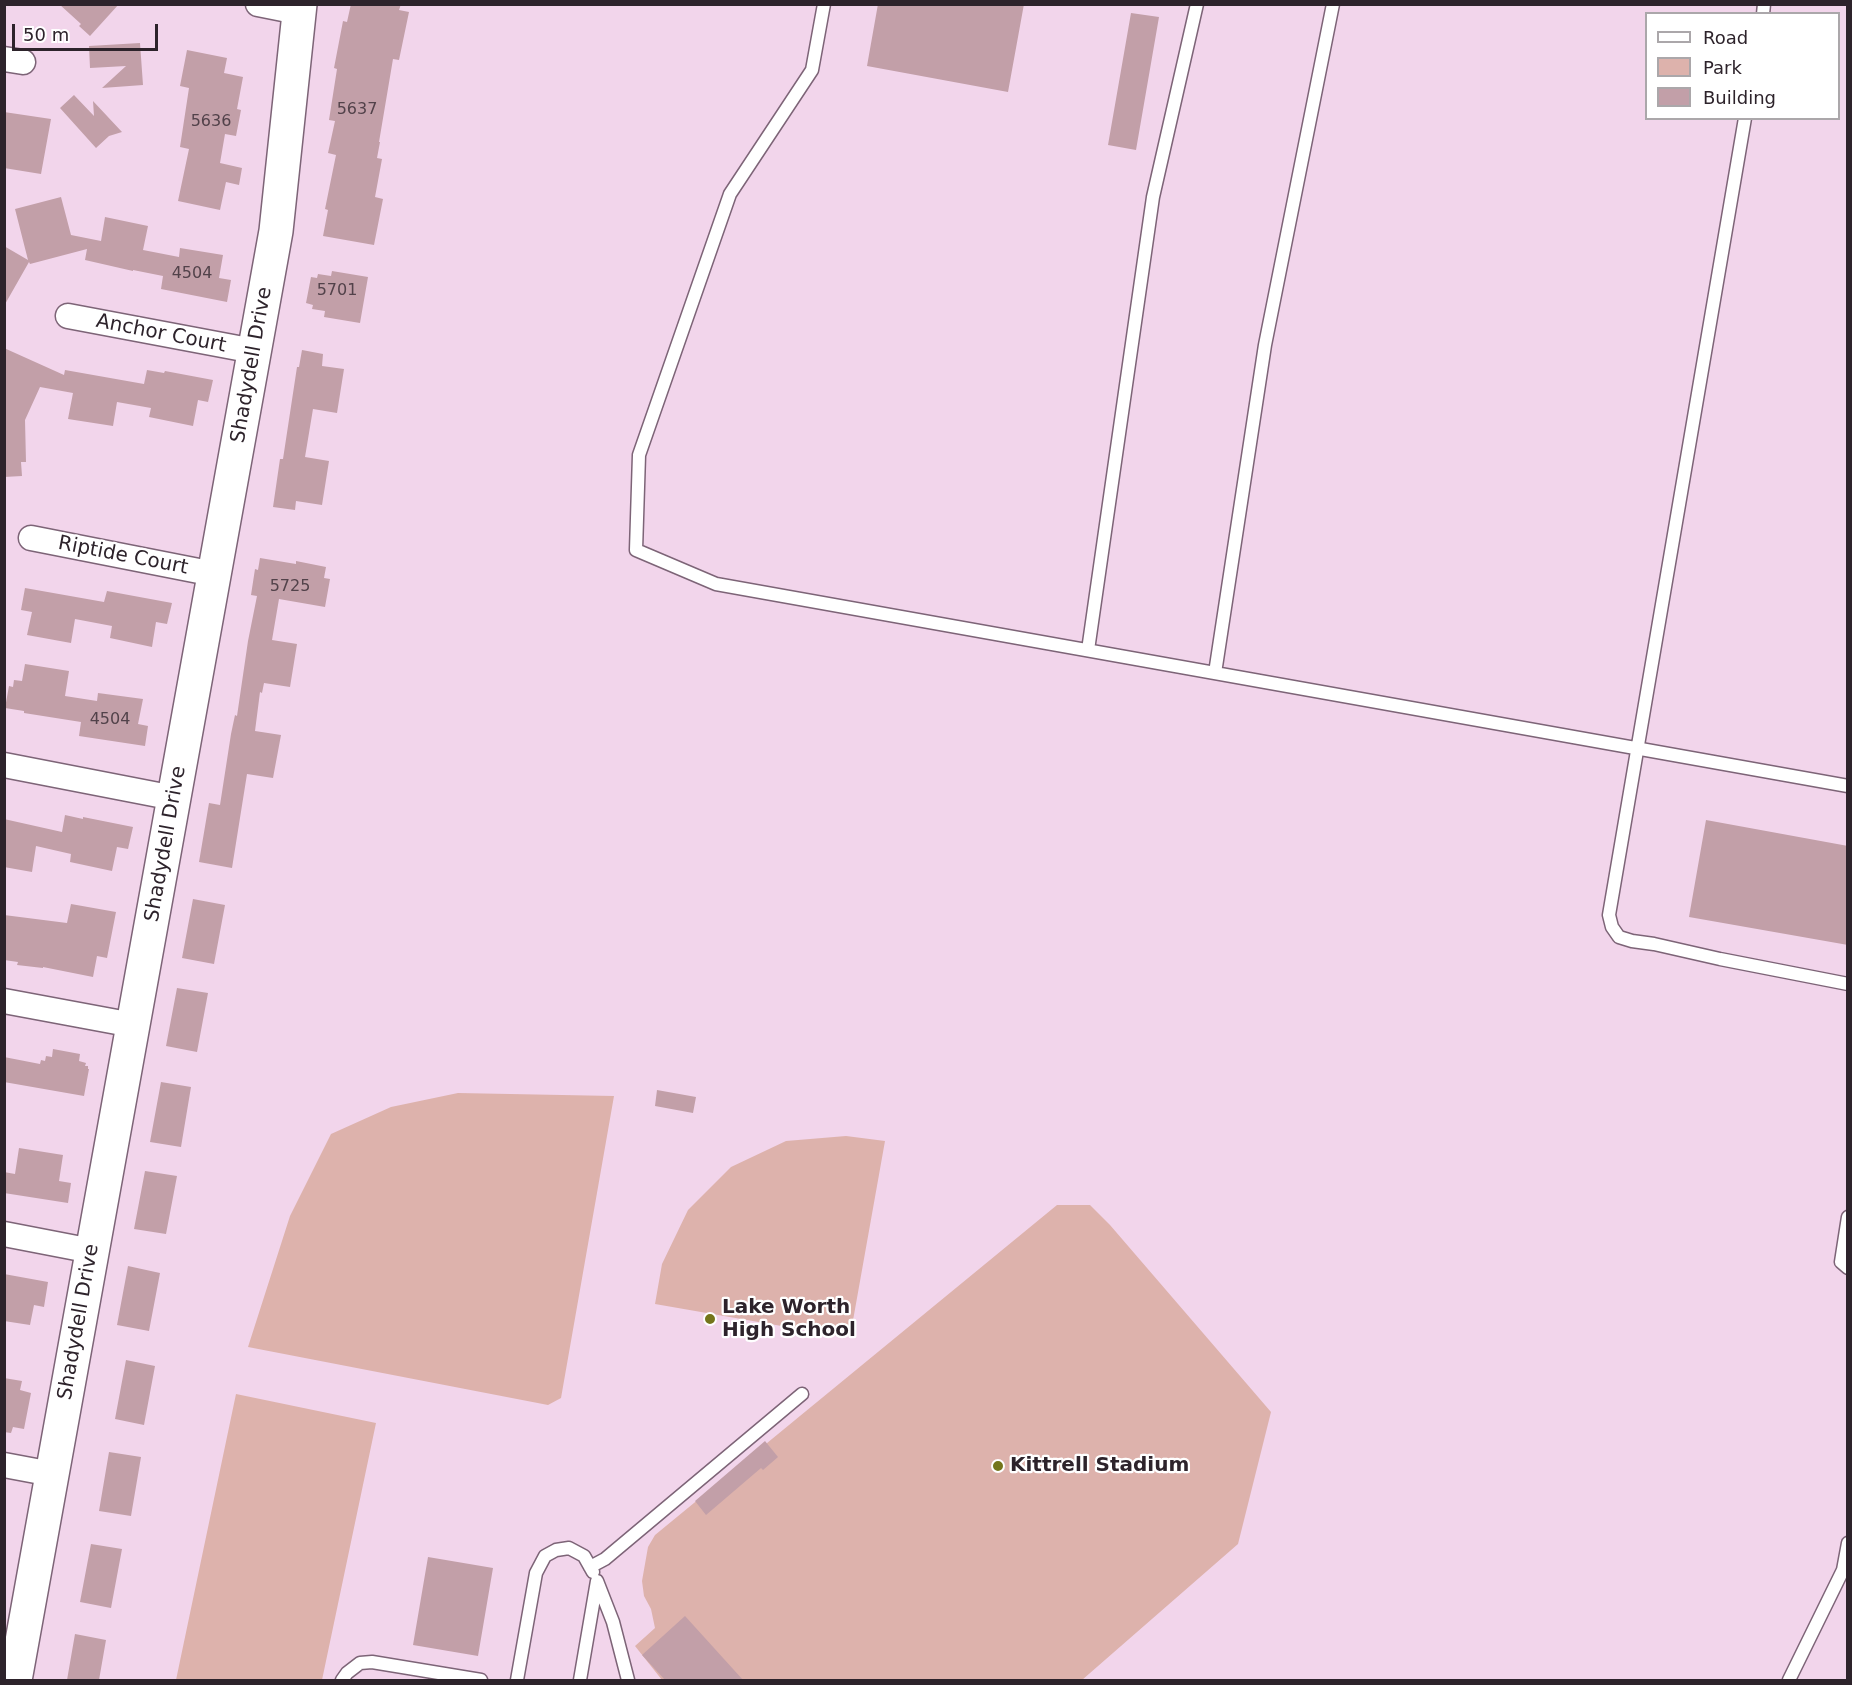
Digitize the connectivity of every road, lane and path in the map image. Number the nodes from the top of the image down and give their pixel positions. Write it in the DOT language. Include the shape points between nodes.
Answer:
graph roads {
  1 [pos="258,4"];
  2 [pos="824,4"];
  3 [pos="1197,4"];
  4 [pos="1333,4"];
  5 [pos="299,8"];
  6 [pos="1745,120"];
  7 [pos="68,316"];
  8 [pos="254,351"];
  9 [pos="31,538"];
  10 [pos="214,574"];
  11 [pos="1088,650"];
  12 [pos="1215,673"];
  13 [pos="1638,748"];
  14 [pos="4,765"];
  15 [pos="1848,786"];
  16 [pos="174,798"];
  17 [pos="1848,984"];
  18 [pos="4,1001"];
  19 [pos="133,1025"];
  20 [pos="1848,1217"];
  21 [pos="4,1234"];
  22 [pos="92,1251"];
  23 [pos="1848,1268"];
  24 [pos="801,1394"];
  25 [pos="4,1465"];
  26 [pos="52,1474"];
  27 [pos="1848,1543"];
  28 [pos="590,1567"];
  29 [pos="597,1581"];
  30 [pos="15,1680"];
  31 [pos="342,1680"];
  32 [pos="481,1680"];
  33 [pos="517,1680"];
  34 [pos="580,1680"];
  35 [pos="628,1680"];
  36 [pos="1789,1680"];
  1 -- 5 [label="street"];
  2 -- 11 [label="lane" via="812,70 730,194 639,455 636,550 716,584"];
  3 -- 11 [label="lane" via="1153,197"];
  4 -- 12 [label="lane" via="1265,345"];
  5 -- 8 [label="street, Shadydell Drive" via="276,231"];
  6 -- 13 [label="lane"];
  7 -- 8 [label="street, Anchor Court"];
  8 -- 10 [label="street, Shadydell Drive"];
  9 -- 10 [label="street, Riptide Court"];
  10 -- 16 [label="street, Shadydell Drive"];
  11 -- 12 [label="lane"];
  12 -- 13 [label="lane"];
  13 -- 15 [label="lane"];
  13 -- 17 [label="lane" via="1609,915 1619,937"];
  14 -- 16 [label="street"];
  16 -- 19 [label="street, Shadydell Drive"];
  18 -- 19 [label="street"];
  19 -- 22 [label="street, Shadydell Drive"];
  20 -- 23 [label="lane" via="1841,1262"];
  21 -- 22 [label="street"];
  22 -- 26 [label="street, Shadydell Drive"];
  24 -- 28 [label="lane" via="605,1559"];
  25 -- 26 [label="street"];
  26 -- 30 [label="street, Shadydell Drive"];
  27 -- 36 [label="lane" via="1843,1570"];
  28 -- 29 [label="lane"];
  28 -- 33 [label="lane" via="584,1556 569,1548 545,1556 536,1573"];
  29 -- 34 [label="lane"];
  29 -- 35 [label="lane" via="613,1622"];
  31 -- 32 [label="lane" via="360,1663 372,1662"];
}
